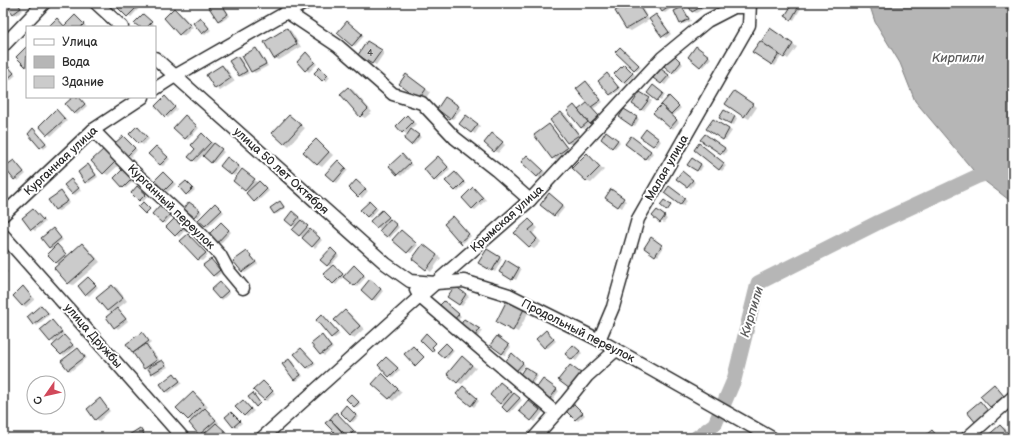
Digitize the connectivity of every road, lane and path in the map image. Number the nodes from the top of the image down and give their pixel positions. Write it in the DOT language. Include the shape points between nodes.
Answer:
graph roads {
  1 [pos="44,3"];
  2 [pos="96,3"];
  3 [pos="305,3"];
  4 [pos="750,5"];
  5 [pos="287,12"];
  6 [pos="121,26"];
  7 [pos="3,46"];
  8 [pos="156,59"];
  9 [pos="175,76"];
  10 [pos="156,88"];
  11 [pos="141,98"];
  12 [pos="93,130"];
  13 [pos="530,200"];
  14 [pos="3,215"];
  15 [pos="3,235"];
  16 [pos="410,281"];
  17 [pos="436,283"];
  18 [pos="243,288"];
  19 [pos="420,297"];
  20 [pos="599,340"];
  21 [pos="616,350"];
  22 [pos="1013,397"];
  23 [pos="556,413"];
  24 [pos="183,438"];
  25 [pos="262,438"];
  26 [pos="534,438"];
  27 [pos="772,438"];
  28 [pos="967,438"];
  1 -- 7 [label="street"];
  2 -- 6 [label="street"];
  3 -- 5 [label="street"];
  4 -- 13 [label="street, Крымская улица" via="734,7 707,21 662,58"];
  4 -- 20 [label="street, Малая улица" via="749,25 638,219 613,307"];
  5 -- 9 [label="street"];
  5 -- 13 [label="street" via="338,46 393,94 422,103 455,138"];
  8 -- 9 [label="street, улица 50 лет Октября"];
  9 -- 10 [label="street"];
  9 -- 16 [label="street, улица 50 лет Октября" via="386,264"];
  11 -- 12 [label="street, Курганная улица"];
  12 -- 14 [label="street, Курганная улица"];
  12 -- 18 [label="street, Курганный переулок" via="200,233"];
  13 -- 17 [label="street, Крымская улица"];
  15 -- 24 [label="street, улица Дружбы"];
  16 -- 17 [label="street"];
  16 -- 19 [label="street, улица 50 лет Октября"];
  17 -- 19 [label="street, Крымская улица"];
  17 -- 20 [label="street, Продольный переулок" via="464,281 509,295"];
  19 -- 23 [label="street, улица 50 лет Октября"];
  19 -- 25 [label="street, Крымская улица"];
  20 -- 21 [label="street, Продольный переулок"];
  21 -- 23 [label="street" via="587,376"];
  21 -- 27 [label="street, Продольный переулок"];
  22 -- 28 [label="street"];
  23 -- 26 [label="street"];
}
